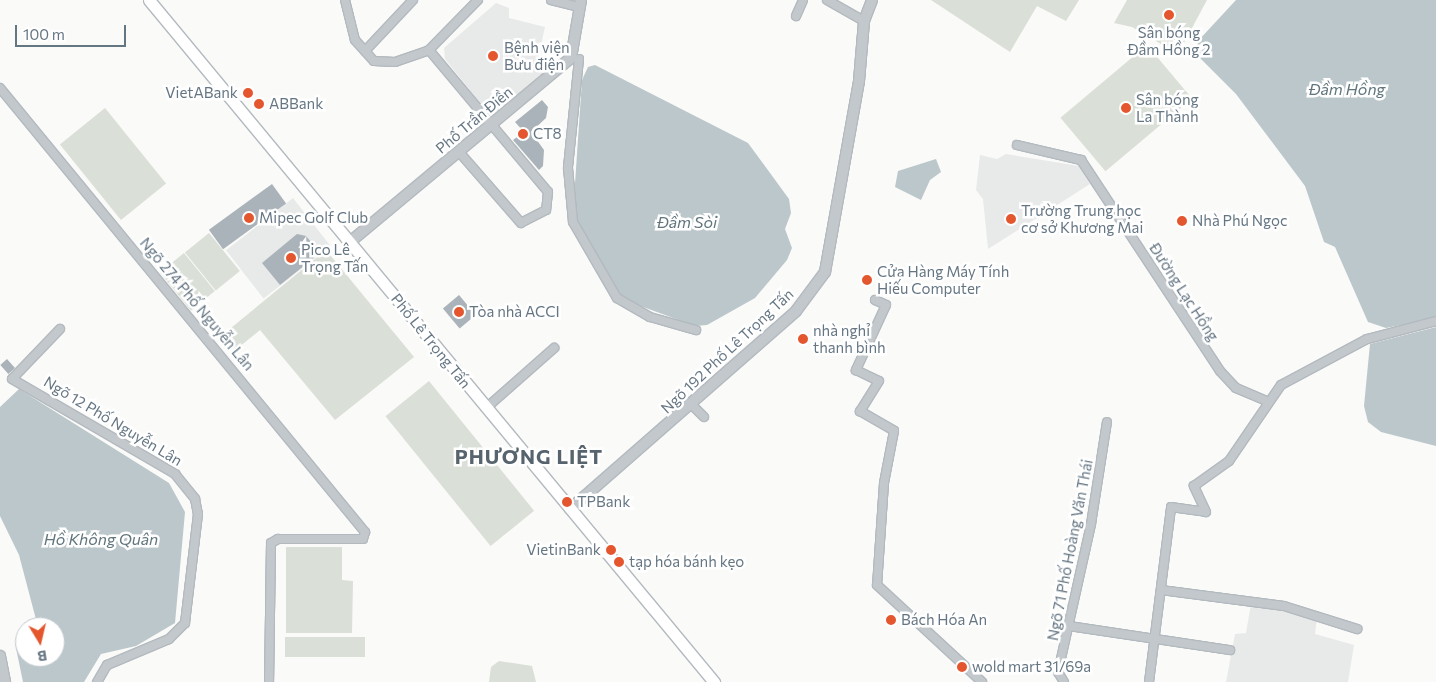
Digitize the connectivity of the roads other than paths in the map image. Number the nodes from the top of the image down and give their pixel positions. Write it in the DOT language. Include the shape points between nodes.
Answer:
graph roads {
  1 [pos="149,0"];
  2 [pos="413,0"];
  3 [pos="478,0"];
  4 [pos="551,0"];
  5 [pos="803,0"];
  6 [pos="828,0"];
  7 [pos="872,0"];
  8 [pos="344,1"];
  9 [pos="580,4"];
  10 [pos="796,16"];
  11 [pos="864,21"];
  12 [pos="428,50"];
  13 [pos="364,51"];
  14 [pos="579,59"];
  15 [pos="0,88"];
  16 [pos="489,127"];
  17 [pos="1017,145"];
  18 [pos="459,152"];
  19 [pos="350,242"];
  20 [pos="875,300"];
  21 [pos="1436,321"];
  22 [pos="60,329"];
  23 [pos="696,330"];
  24 [pos="554,348"];
  25 [pos="1266,401"];
  26 [pos="692,405"];
  27 [pos="486,408"];
  28 [pos="704,417"];
  29 [pos="1107,422"];
  30 [pos="570,509"];
  31 [pos="1161,590"];
  32 [pos="1069,626"];
  33 [pos="1357,629"];
  34 [pos="1155,640"];
  35 [pos="1230,650"];
  36 [pos="0,656"];
  37 [pos="5,682"];
  38 [pos="97,682"];
  39 [pos="269,682"];
  40 [pos="714,682"];
  41 [pos="982,682"];
  42 [pos="1064,682"];
  43 [pos="1149,682"];
  1 -- 19 [label="main road, Phố Lê Trọng Tấn"];
  2 -- 13 [label="street"];
  3 -- 12 [label="street"];
  4 -- 9 [label="street"];
  5 -- 10 [label="street"];
  6 -- 11 [label="street"];
  7 -- 11 [label="street, Ngõ 192 Phố Lê Trọng Tấn"];
  8 -- 13 [label="street" via="355,40"];
  9 -- 16 [label="street, Phố Trần Điền" via="571,58"];
  11 -- 26 [label="street, Ngõ 192 Phố Lê Trọng Tấn" via="859,81 825,272 796,311"];
  12 -- 13 [label="street" via="395,62 374,61"];
  12 -- 16 [label="street"];
  14 -- 23 [label="street" via="568,168 573,222 618,298 650,318"];
  15 -- 39 [label="street, Ngõ 274 Phố Nguyễn Lân" via="365,532 362,539 278,539 272,544"];
  16 -- 18 [label="street, Phố Trần Điền"];
  16 -- 18 [label="street" via="548,192 546,210 521,223"];
  17 -- 25 [label="street, Đường Lạc Hồng" via="1081,160 1220,371 1236,388"];
  18 -- 19 [label="street, Phố Trần Điền"];
  19 -- 27 [label="main road, Phố Lê Trọng Tấn"];
  20 -- 41 [label="street" via="886,305 856,370 879,381 860,411 894,431 884,483 877,585"];
  21 -- 25 [label="street" via="1367,339 1281,385"];
  22 -- 38 [label="street, Ngõ 12 Phố Nguyễn Lân" via="12,379 164,466 186,485 195,499 198,528 185,623 169,639 107,665"];
  24 -- 27 [label="street"];
  25 -- 31 [label="street" via="1229,461 1194,486 1206,512 1171,508"];
  26 -- 28 [label="street"];
  26 -- 30 [label="street, Ngõ 192 Phố Lê Trọng Tấn"];
  27 -- 30 [label="main road, Phố Lê Trọng Tấn"];
  29 -- 32 [label="street, Ngõ 71 Phố Hoàng Văn Thái"];
  30 -- 40 [label="main road, Phố Lê Trọng Tấn"];
  31 -- 33 [label="street" via="1284,606"];
  31 -- 34 [label="street"];
  32 -- 34 [label="street"];
  32 -- 42 [label="street, Ngõ 71 Phố Hoàng Văn Thái" via="1058,672"];
  34 -- 35 [label="street"];
  34 -- 43 [label="street"];
  36 -- 37 [label="street"];
}
